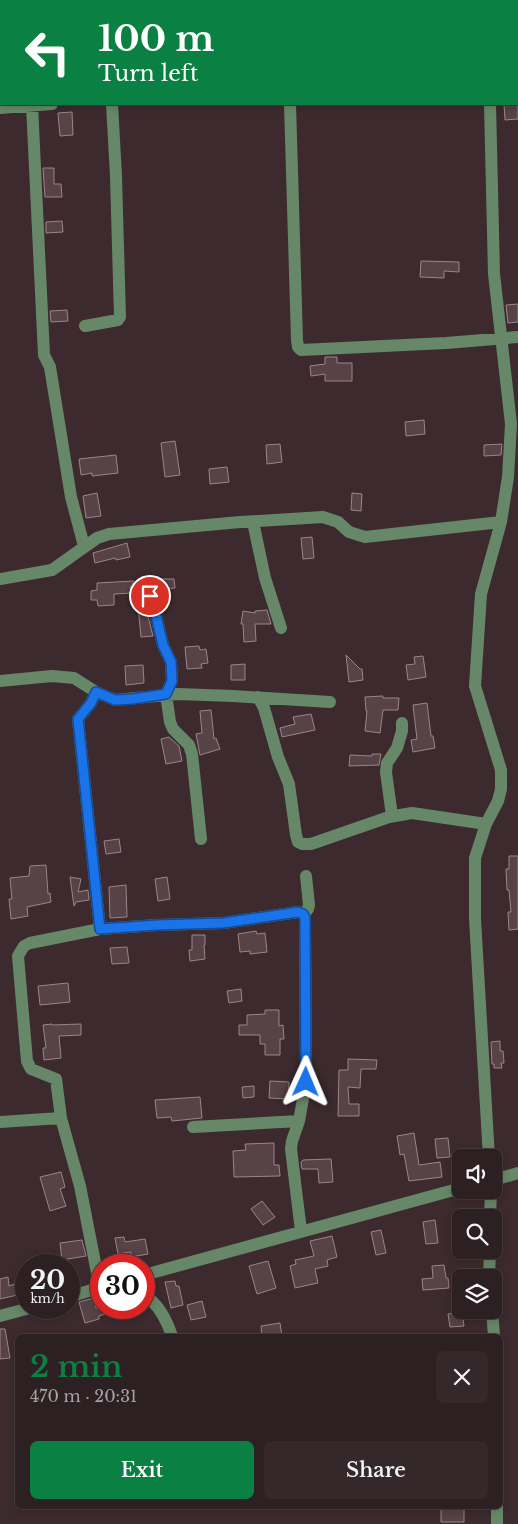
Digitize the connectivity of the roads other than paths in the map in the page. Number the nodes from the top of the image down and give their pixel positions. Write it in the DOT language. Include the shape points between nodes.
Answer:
graph roads {
  1 [pos="32,105"];
  2 [pos="112,105"];
  3 [pos="290,105"];
  4 [pos="490,105"];
  5 [pos="0,108"];
  6 [pos="85,326"];
  7 [pos="518,337"];
  8 [pos="502,338"];
  9 [pos="253,522"];
  10 [pos="501,522"];
  11 [pos="84,546"];
  12 [pos="0,579"];
  13 [pos="138,588"];
  14 [pos="281,628"];
  15 [pos="0,681"];
  16 [pos="96,692"];
  17 [pos="166,694"];
  18 [pos="258,697"];
  19 [pos="330,702"];
  20 [pos="402,723"];
  21 [pos="392,816"];
  22 [pos="486,824"];
  23 [pos="201,839"];
  24 [pos="306,876"];
  25 [pos="303,914"];
  26 [pos="100,929"];
  27 [pos="61,1118"];
  28 [pos="299,1120"];
  29 [pos="0,1122"];
  30 [pos="193,1127"];
  31 [pos="488,1149"];
  32 [pos="518,1173"];
  33 [pos="502,1180"];
  34 [pos="452,1190"];
  35 [pos="301,1231"];
  36 [pos="94,1254"];
  37 [pos="155,1273"];
  38 [pos="155,1304"];
  39 [pos="15,1312"];
  40 [pos="0,1316"];
  41 [pos="493,1319"];
  42 [pos="171,1334"];
  43 [pos="494,1334"];
  44 [pos="496,1509"];
  45 [pos="497,1524"];
  1 -- 5 [label="street"];
  1 -- 11 [label="street" via="44,355 50,367 71,497"];
  2 -- 6 [label="street" via="120,317"];
  3 -- 8 [label="street" via="297,340 301,350"];
  4 -- 8 [label="street" via="494,274"];
  7 -- 8 [label="street"];
  8 -- 10 [label="street" via="510,424 508,477"];
  9 -- 10 [label="street" via="322,517 365,537"];
  9 -- 11 [label="street" via="109,534"];
  9 -- 14 [label="street" via="265,578"];
  10 -- 22 [label="street" via="481,594 475,686 501,770 499,795"];
  11 -- 12 [label="street" via="52,570"];
  13 -- 17 [label="street" via="150,596 171,662 172,681"];
  15 -- 16 [label="street" via="52,676 74,678"];
  16 -- 17 [label="street" via="115,700"];
  16 -- 26 [label="street" via="78,719"];
  17 -- 18 [label="street"];
  17 -- 23 [label="street" via="173,729 189,745 192,754"];
  18 -- 19 [label="street"];
  18 -- 21 [label="street" via="289,784 298,842 311,844"];
  20 -- 21 [label="street" via="397,748 387,763 386,772"];
  21 -- 22 [label="street" via="412,813"];
  22 -- 31 [label="street" via="476,858 475,920"];
  24 -- 25 [label="street" via="309,905"];
  25 -- 26 [label="street" via="298,912 223,923"];
  25 -- 28 [label="street" via="306,1069"];
  26 -- 27 [label="street" via="30,943 18,956 27,1061 31,1069 56,1079"];
  27 -- 29 [label="street"];
  27 -- 36 [label="street"];
  28 -- 30 [label="street"];
  28 -- 35 [label="street" via="291,1149"];
  32 -- 33 [label="street"];
  34 -- 35 [label="street"];
  35 -- 37 [label="street"];
  38 -- 42 [label="street"];
  39 -- 40 [label="street"];
  41 -- 43 [label="street"];
  44 -- 45 [label="street"];
}
